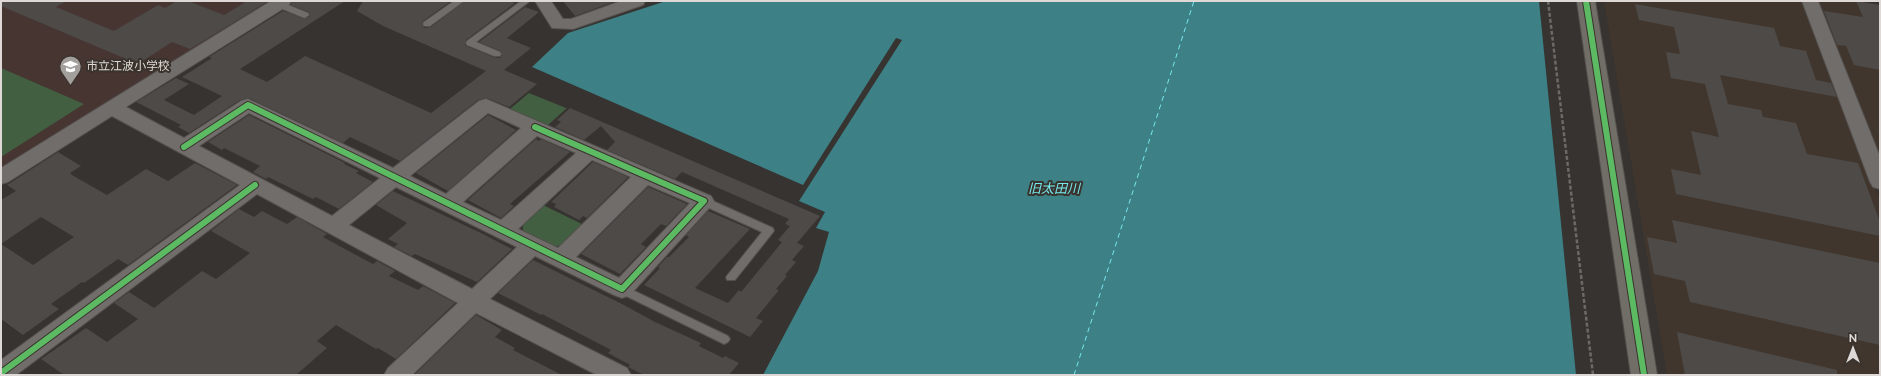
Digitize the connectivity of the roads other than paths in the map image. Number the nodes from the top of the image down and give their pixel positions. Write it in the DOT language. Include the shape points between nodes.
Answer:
graph roads {
  1 [pos="460,1"];
  2 [pos="526,1"];
  3 [pos="543,1"];
  4 [pos="637,1"];
  5 [pos="1586,1"];
  6 [pos="1810,1"];
  7 [pos="281,2"];
  8 [pos="305,15"];
  9 [pos="427,24"];
  10 [pos="497,54"];
  11 [pos="112,108"];
  12 [pos="535,127"];
  13 [pos="184,147"];
  14 [pos="590,151"];
  15 [pos="646,175"];
  16 [pos="1,177"];
  17 [pos="394,178"];
  18 [pos="1880,182"];
  19 [pos="255,185"];
  20 [pos="704,201"];
  21 [pos="448,204"];
  22 [pos="333,226"];
  23 [pos="503,230"];
  24 [pos="533,245"];
  25 [pos="560,259"];
  26 [pos="731,277"];
  27 [pos="622,289"];
  28 [pos="474,301"];
  29 [pos="724,339"];
  30 [pos="1,373"];
  31 [pos="396,375"];
  32 [pos="619,375"];
  33 [pos="1644,375"];
  1 -- 9 [label="lane"];
  2 -- 10 [label="lane" via="470,43"];
  3 -- 4 [label="street" via="558,24 574,24"];
  5 -- 33 [label="street"];
  6 -- 18 [label="street"];
  7 -- 8 [label="lane"];
  7 -- 11 [label="street"];
  11 -- 13 [label="street"];
  11 -- 16 [label="street"];
  12 -- 14 [label="street"];
  12 -- 17 [label="street" via="486,105"];
  12 -- 21 [label="street"];
  13 -- 17 [label="street" via="248,106"];
  13 -- 19 [label="street"];
  14 -- 15 [label="street"];
  14 -- 23 [label="street"];
  15 -- 20 [label="street"];
  15 -- 25 [label="street"];
  17 -- 21 [label="street"];
  17 -- 22 [label="street"];
  19 -- 22 [label="street"];
  19 -- 30 [label="street"];
  20 -- 26 [label="lane" via="769,231"];
  20 -- 27 [label="street"];
  21 -- 23 [label="street"];
  22 -- 28 [label="street"];
  23 -- 24 [label="street"];
  24 -- 25 [label="street"];
  24 -- 28 [label="street"];
  25 -- 27 [label="street"];
  27 -- 29 [label="lane"];
  28 -- 31 [label="street"];
  28 -- 32 [label="street"];
}
